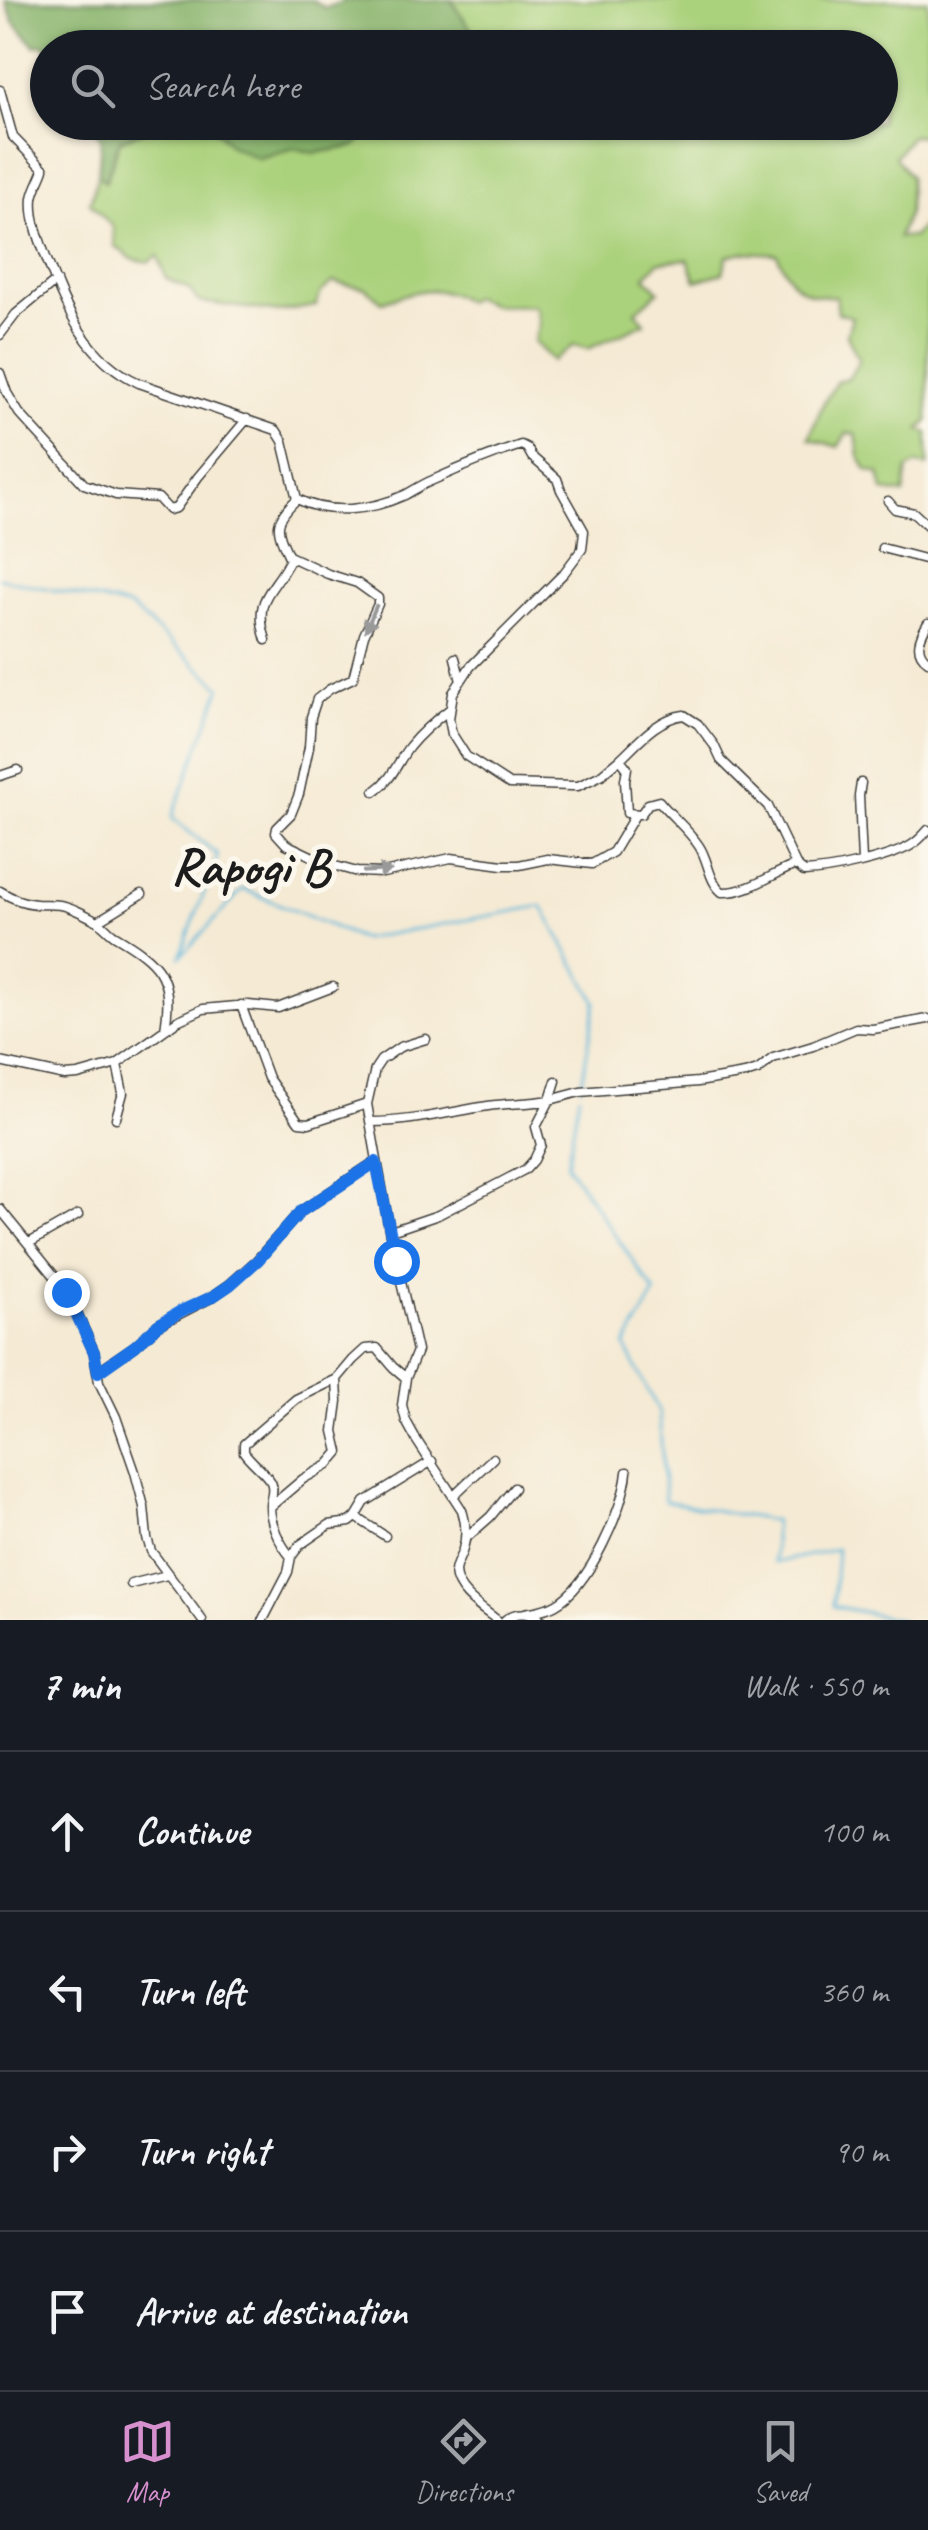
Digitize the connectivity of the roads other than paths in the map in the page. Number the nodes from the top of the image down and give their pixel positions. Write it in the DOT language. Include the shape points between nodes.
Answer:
graph roads {
  1 [pos="0,90"];
  2 [pos="56,281"];
  3 [pos="0,335"];
  4 [pos="0,373"];
  5 [pos="247,419"];
  6 [pos="297,499"];
  7 [pos="888,501"];
  8 [pos="928,526"];
  9 [pos="882,548"];
  10 [pos="289,556"];
  11 [pos="928,560"];
  12 [pos="928,623"];
  13 [pos="266,640"];
  14 [pos="456,658"];
  15 [pos="928,661"];
  16 [pos="461,681"];
  17 [pos="450,710"];
  18 [pos="620,759"];
  19 [pos="18,770"];
  20 [pos="0,776"];
  21 [pos="861,783"];
  22 [pos="375,792"];
  23 [pos="634,815"];
  24 [pos="928,830"];
  25 [pos="862,861"];
  26 [pos="796,865"];
  27 [pos="0,890"];
  28 [pos="142,894"];
  29 [pos="98,921"];
  30 [pos="332,987"];
  31 [pos="241,1005"];
  32 [pos="928,1019"];
  33 [pos="165,1029"];
  34 [pos="426,1039"];
  35 [pos="0,1062"];
  36 [pos="117,1064"];
  37 [pos="556,1080"];
  38 [pos="550,1100"];
  39 [pos="367,1104"];
  40 [pos="116,1118"];
  41 [pos="371,1122"];
  42 [pos="376,1162"];
  43 [pos="0,1209"];
  44 [pos="78,1215"];
  45 [pos="390,1231"];
  46 [pos="29,1243"];
  47 [pos="98,1372"];
  48 [pos="406,1378"];
  49 [pos="337,1380"];
  50 [pos="493,1458"];
  51 [pos="432,1462"];
  52 [pos="627,1472"];
  53 [pos="514,1488"];
  54 [pos="454,1496"];
  55 [pos="270,1507"];
  56 [pos="356,1517"];
  57 [pos="385,1536"];
  58 [pos="465,1540"];
  59 [pos="291,1557"];
  60 [pos="167,1575"];
  61 [pos="131,1584"];
  62 [pos="525,1613"];
  63 [pos="202,1620"];
  64 [pos="263,1620"];
  65 [pos="497,1620"];
  66 [pos="505,1620"];
  67 [pos="542,1620"];
  1 -- 2 [label="street" via="14,137 44,169 35,188 34,218"];
  2 -- 3 [label="street"];
  2 -- 5 [label="street" via="84,337 119,374"];
  4 -- 5 [label="street" via="19,412 84,484 158,498 169,510"];
  5 -- 6 [label="street" via="280,435"];
  6 -- 10 [label="street" via="278,522"];
  6 -- 16 [label="street" via="357,509 522,445 557,479 584,530 582,550"];
  7 -- 8 [label="street"];
  9 -- 11 [label="street"];
  10 -- 13 [label="street" via="262,606"];
  10 -- 23 [label="street, one-way" via="357,583 378,604 353,678 317,699 310,716 298,794 276,828 286,844 357,872 451,858 592,864 613,852"];
  12 -- 15 [label="street" via="918,650"];
  14 -- 16 [label="street"];
  16 -- 17 [label="street"];
  17 -- 18 [label="street" via="458,746 509,784 578,786"];
  17 -- 22 [label="street" via="429,724"];
  18 -- 23 [label="street" via="628,768 625,810"];
  18 -- 26 [label="street" via="651,730 684,715 768,806"];
  19 -- 20 [label="street"];
  21 -- 25 [label="street"];
  23 -- 26 [label="street" via="659,802 688,831 722,892"];
  24 -- 25 [label="street" via="904,849"];
  25 -- 26 [label="street" via="808,872"];
  27 -- 29 [label="street"];
  28 -- 29 [label="street"];
  29 -- 33 [label="street" via="161,972"];
  30 -- 31 [label="street" via="278,1008"];
  31 -- 33 [label="street" via="202,1009"];
  31 -- 39 [label="street" via="268,1078 299,1122"];
  32 -- 38 [label="street" via="856,1028 745,1074"];
  33 -- 36 [label="street"];
  34 -- 39 [label="street" via="381,1060"];
  35 -- 36 [label="street" via="65,1076"];
  36 -- 40 [label="street" via="123,1094"];
  37 -- 38 [label="street"];
  38 -- 41 [label="street"];
  38 -- 45 [label="street" via="536,1126 541,1144 526,1169 438,1215"];
  39 -- 41 [label="street"];
  41 -- 42 [label="street"];
  42 -- 45 [label="street"];
  42 -- 47 [label="street" via="300,1212 230,1285 158,1325"];
  43 -- 46 [label="street"];
  44 -- 46 [label="street"];
  45 -- 48 [label="street" via="418,1351"];
  46 -- 47 [label="street" via="66,1292"];
  47 -- 60 [label="street" via="135,1472 151,1551"];
  48 -- 49 [label="street" via="372,1348"];
  48 -- 51 [label="street" via="406,1421"];
  49 -- 55 [label="street" via="339,1452"];
  49 -- 55 [label="street" via="296,1399 244,1444 272,1483"];
  50 -- 54 [label="street"];
  51 -- 54 [label="street"];
  51 -- 56 [label="street" via="365,1502"];
  52 -- 62 [label="street" via="614,1526 582,1578 566,1598"];
  53 -- 58 [label="street"];
  54 -- 58 [label="street" via="466,1522"];
  55 -- 59 [label="street"];
  56 -- 57 [label="street"];
  56 -- 59 [label="street" via="323,1528"];
  58 -- 65 [label="street" via="456,1577"];
  59 -- 64 [label="street"];
  60 -- 61 [label="street"];
  60 -- 63 [label="street"];
  62 -- 66 [label="street"];
  62 -- 67 [label="street"];
}
